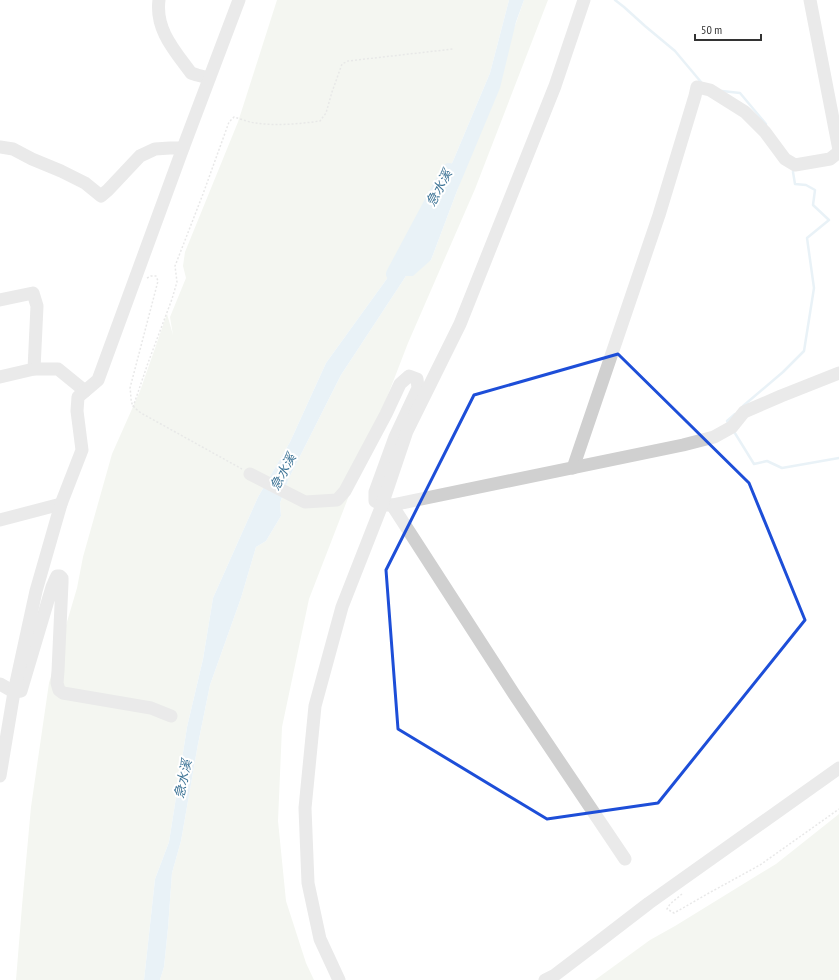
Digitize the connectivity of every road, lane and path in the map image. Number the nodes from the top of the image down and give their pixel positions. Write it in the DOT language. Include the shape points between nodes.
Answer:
graph roads {
  1 [pos="159,0"];
  2 [pos="239,0"];
  3 [pos="584,0"];
  4 [pos="810,0"];
  5 [pos="453,49"];
  6 [pos="209,78"];
  7 [pos="837,127"];
  8 [pos="0,147"];
  9 [pos="183,148"];
  10 [pos="839,151"];
  11 [pos="146,282"];
  12 [pos="0,300"];
  13 [pos="34,369"];
  14 [pos="839,373"];
  15 [pos="0,377"];
  16 [pos="85,391"];
  17 [pos="133,407"];
  18 [pos="573,468"];
  19 [pos="250,474"];
  20 [pos="61,504"];
  21 [pos="387,505"];
  22 [pos="0,520"];
  23 [pos="0,684"];
  24 [pos="14,692"];
  25 [pos="171,716"];
  26 [pos="839,768"];
  27 [pos="0,776"];
  28 [pos="839,809"];
  29 [pos="625,859"];
  30 [pos="685,891"];
  31 [pos="339,980"];
  32 [pos="545,980"];
  1 -- 6 [label="street" via="162,29 168,42 191,73"];
  2 -- 6 [label="street"];
  3 -- 21 [label="street" via="555,86 466,310 407,431"];
  4 -- 7 [label="street"];
  5 -- 17 [label="path" via="348,61 342,64 326,113 320,121 272,124 254,123 234,117 229,122 175,266 177,282 172,299"];
  6 -- 9 [label="street"];
  7 -- 10 [label="street"];
  8 -- 9 [label="street" via="13,148 62,171 85,183 101,196 140,156 155,149"];
  9 -- 16 [label="street" via="98,380"];
  10 -- 18 [label="street" via="830,159 795,165 785,159 765,132 745,112 710,90 697,87 658,215"];
  11 -- 17 [label="path" via="151,276 156,276 158,281 130,388"];
  12 -- 13 [label="street" via="33,293 37,306"];
  13 -- 15 [label="street"];
  13 -- 16 [label="street" via="58,368"];
  14 -- 18 [label="street" via="744,412 732,427 714,437"];
  16 -- 20 [label="street" via="78,397 77,411 82,450"];
  17 -- 19 [label="path"];
  18 -- 21 [label="street"];
  19 -- 21 [label="street" via="305,502 336,500 345,491 400,384 409,376 417,379 418,388 395,437 375,492 374,502"];
  20 -- 22 [label="street"];
  20 -- 24 [label="street" via="36,591"];
  21 -- 29 [label="street"];
  21 -- 31 [label="street" via="342,607 315,706 311,745 306,808 308,883 320,939"];
  23 -- 24 [label="street"];
  24 -- 25 [label="street" via="21,691 52,587 60,576 62,583 57,682 59,690 63,693 151,708"];
  24 -- 27 [label="street"];
  26 -- 32 [label="street"];
  28 -- 30 [label="path" via="760,865 674,913 667,909"];
}
